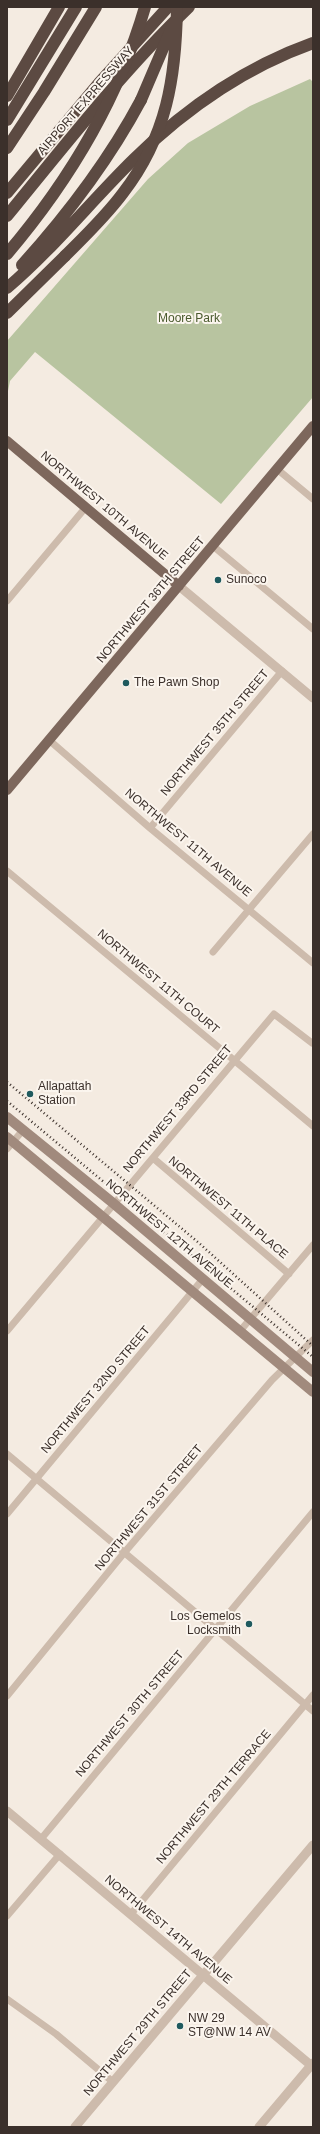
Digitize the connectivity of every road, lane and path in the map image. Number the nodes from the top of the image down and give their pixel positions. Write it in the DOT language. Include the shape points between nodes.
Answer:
graph roads {
  1 [pos="59,7"];
  2 [pos="76,7"];
  3 [pos="96,7"];
  4 [pos="145,7"];
  5 [pos="168,7"];
  6 [pos="178,7"];
  7 [pos="189,7"];
  8 [pos="313,43"];
  9 [pos="7,96"];
  10 [pos="7,120"];
  11 [pos="7,148"];
  12 [pos="7,193"];
  13 [pos="7,216"];
  14 [pos="7,254"];
  15 [pos="7,282"];
  16 [pos="7,288"];
  17 [pos="7,313"];
  18 [pos="313,426"];
  19 [pos="7,441"];
  20 [pos="277,469"];
  21 [pos="313,500"];
  22 [pos="86,507"];
  23 [pos="214,546"];
  24 [pos="179,586"];
  25 [pos="7,601"];
  26 [pos="313,629"];
  27 [pos="282,671"];
  28 [pos="313,698"];
  29 [pos="49,740"];
  30 [pos="8,787"];
  31 [pos="150,828"];
  32 [pos="313,834"];
  33 [pos="7,871"];
  34 [pos="250,910"];
  35 [pos="213,952"];
  36 [pos="313,963"];
  37 [pos="313,1042"];
  38 [pos="234,1059"];
  39 [pos="7,1117"];
  40 [pos="313,1126"];
  41 [pos="23,1130"];
  42 [pos="9,1143"];
  43 [pos="153,1158"];
  44 [pos="113,1204"];
  45 [pos="102,1216"];
  46 [pos="313,1245"];
  47 [pos="289,1274"];
  48 [pos="202,1280"];
  49 [pos="193,1292"];
  50 [pos="249,1319"];
  51 [pos="7,1331"];
  52 [pos="240,1331"];
  53 [pos="313,1340"];
  54 [pos="295,1357"];
  55 [pos="284,1368"];
  56 [pos="313,1372"];
  57 [pos="313,1392"];
  58 [pos="7,1454"];
  59 [pos="37,1478"];
  60 [pos="313,1512"];
  61 [pos="7,1514"];
  62 [pos="124,1553"];
  63 [pos="216,1629"];
  64 [pos="313,1695"];
  65 [pos="7,1696"];
  66 [pos="305,1704"];
  67 [pos="313,1711"];
  68 [pos="7,1811"];
  69 [pos="41,1839"];
  70 [pos="313,1845"];
  71 [pos="60,1854"];
  72 [pos="131,1914"];
  73 [pos="7,1916"];
  74 [pos="203,1975"];
  75 [pos="7,1999"];
  76 [pos="312,2065"];
  77 [pos="113,2082"];
  78 [pos="75,2127"];
  79 [pos="259,2127"];
  1 -- 9 [label="highway"];
  2 -- 10 [label="highway"];
  3 -- 11 [label="highway"];
  4 -- 14 [label="highway, bridge" via="120,76 95,130 65,179"];
  5 -- 12 [label="highway, AIRPORT EXPRESSWAY" via="99,83"];
  6 -- 15 [label="highway, bridge" via="161,56 141,100 114,146 82,193"];
  6 -- 17 [label="highway, bridge" via="176,58 171,88 160,127 151,147 124,193"];
  7 -- 13 [label="highway, AIRPORT EXPRESSWAY" via="165,30"];
  8 -- 16 [label="highway" via="246,74 176,122 134,159 56,242"];
  18 -- 20 [label="main road, NORTHWEST 36TH STREET"];
  19 -- 22 [label="main road, NORTHWEST 10TH AVENUE"];
  20 -- 21 [label="street"];
  20 -- 23 [label="main road, NORTHWEST 36TH STREET"];
  22 -- 24 [label="main road, NORTHWEST 10TH AVENUE"];
  22 -- 25 [label="street"];
  23 -- 24 [label="main road, NORTHWEST 36TH STREET"];
  23 -- 26 [label="street"];
  24 -- 27 [label="street, NORTHWEST 10TH AVENUE"];
  24 -- 29 [label="main road, NORTHWEST 36TH STREET"];
  27 -- 28 [label="street, NORTHWEST 10TH AVENUE"];
  27 -- 31 [label="street, NORTHWEST 35TH STREET"];
  29 -- 30 [label="main road, NORTHWEST 36TH STREET"];
  29 -- 31 [label="street, NORTHWEST 11TH AVENUE"];
  31 -- 34 [label="street, NORTHWEST 11TH AVENUE"];
  32 -- 34 [label="street"];
  33 -- 38 [label="street, NORTHWEST 11TH COURT"];
  34 -- 35 [label="street"];
  34 -- 36 [label="street, NORTHWEST 11TH AVENUE"];
  37 -- 38 [label="street, NORTHWEST 33RD STREET" via="274,1014"];
  38 -- 40 [label="street, NORTHWEST 11TH COURT"];
  38 -- 43 [label="street, NORTHWEST 33RD STREET"];
  39 -- 41 [label="main road, NORTHWEST 12TH AVENUE"];
  41 -- 42 [label="street"];
  41 -- 44 [label="main road, NORTHWEST 12TH AVENUE"];
  42 -- 45 [label="main road"];
  43 -- 44 [label="street, NORTHWEST 33RD STREET"];
  43 -- 47 [label="street, NORTHWEST 11TH PLACE"];
  44 -- 45 [label="street, NORTHWEST 33RD STREET"];
  44 -- 48 [label="main road, NORTHWEST 12TH AVENUE"];
  45 -- 49 [label="main road"];
  45 -- 51 [label="street, NORTHWEST 33RD STREET"];
  46 -- 47 [label="street"];
  47 -- 50 [label="street"];
  48 -- 49 [label="street, NORTHWEST 32ND STREET"];
  48 -- 50 [label="main road, NORTHWEST 12TH AVENUE"];
  49 -- 52 [label="main road"];
  49 -- 59 [label="street, NORTHWEST 32ND STREET"];
  50 -- 52 [label="street"];
  50 -- 54 [label="main road, NORTHWEST 12TH AVENUE"];
  52 -- 55 [label="main road"];
  53 -- 54 [label="street, NORTHWEST 31ST STREET"];
  54 -- 55 [label="street, NORTHWEST 31ST STREET"];
  54 -- 56 [label="main road, NORTHWEST 12TH AVENUE"];
  55 -- 57 [label="main road"];
  55 -- 62 [label="street, NORTHWEST 31ST STREET"];
  58 -- 59 [label="street"];
  59 -- 61 [label="street, NORTHWEST 32ND STREET"];
  59 -- 62 [label="street"];
  60 -- 63 [label="street, NORTHWEST 30TH STREET"];
  62 -- 63 [label="street"];
  62 -- 65 [label="street, NORTHWEST 31ST STREET"];
  63 -- 66 [label="street"];
  63 -- 69 [label="street, NORTHWEST 30TH STREET"];
  64 -- 66 [label="street, NORTHWEST 29TH TERRACE"];
  66 -- 67 [label="street"];
  66 -- 72 [label="street, NORTHWEST 29TH TERRACE"];
  68 -- 69 [label="street, NORTHWEST 14TH AVENUE"];
  69 -- 71 [label="street, NORTHWEST 14TH AVENUE"];
  70 -- 74 [label="street, NORTHWEST 29TH STREET"];
  71 -- 72 [label="street, NORTHWEST 14TH AVENUE"];
  71 -- 73 [label="street"];
  72 -- 74 [label="street, NORTHWEST 14TH AVENUE"];
  74 -- 76 [label="street, NORTHWEST 14TH AVENUE"];
  74 -- 77 [label="street, NORTHWEST 29TH STREET"];
  75 -- 77 [label="street" via="56,2034"];
  76 -- 79 [label="street"];
  77 -- 78 [label="street, NORTHWEST 29TH STREET"];
}
